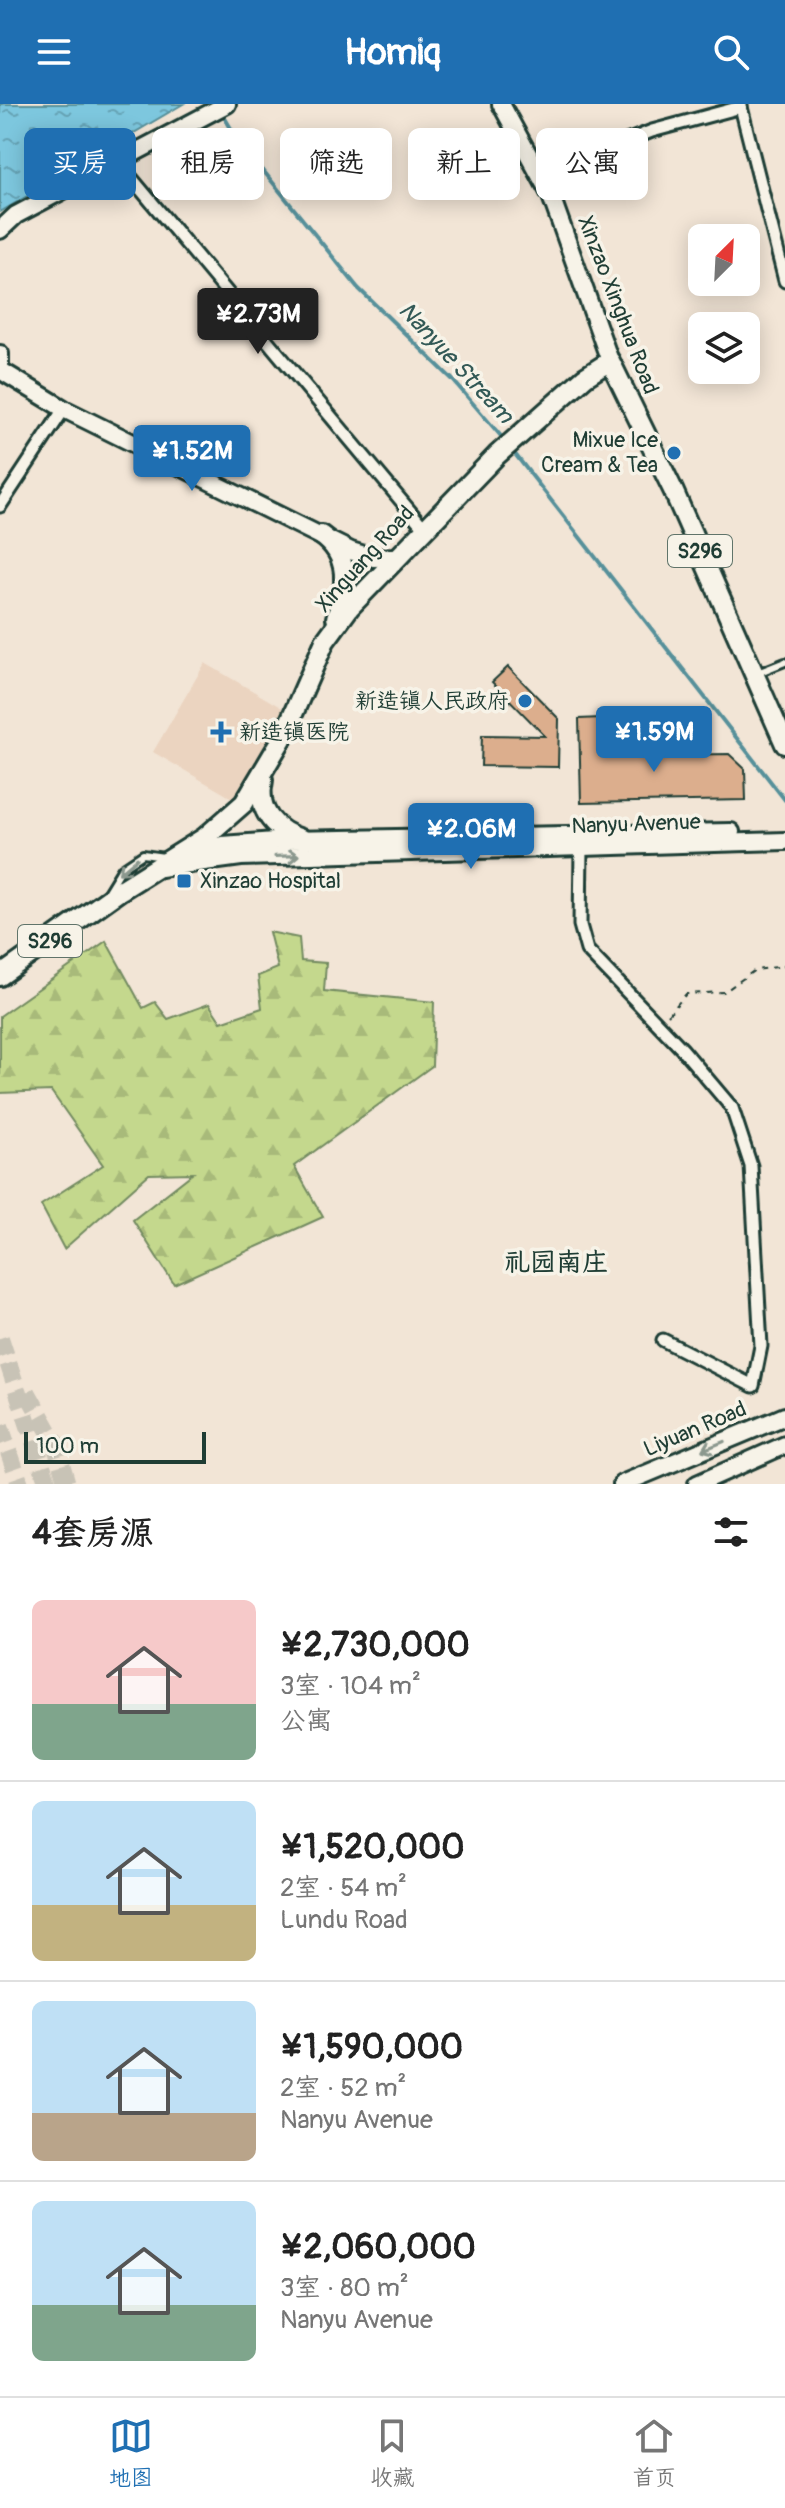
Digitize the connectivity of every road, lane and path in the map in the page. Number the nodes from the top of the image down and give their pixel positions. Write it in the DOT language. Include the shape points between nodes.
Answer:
graph roads {
  1 [pos="501,104"];
  2 [pos="224,106"];
  3 [pos="741,106"];
  4 [pos="648,133"];
  5 [pos="136,152"];
  6 [pos="536,166"];
  7 [pos="136,184"];
  8 [pos="45,200"];
  9 [pos="550,200"];
  10 [pos="0,230"];
  11 [pos="785,281"];
  12 [pos="0,354"];
  13 [pos="610,361"];
  14 [pos="0,368"];
  15 [pos="64,409"];
  16 [pos="0,506"];
  17 [pos="424,528"];
  18 [pos="321,535"];
  19 [pos="396,557"];
  20 [pos="331,631"];
  21 [pos="785,662"];
  22 [pos="754,675"];
  23 [pos="785,744"];
  24 [pos="265,773"];
  25 [pos="785,831"];
  26 [pos="304,840"];
  27 [pos="785,841"];
  28 [pos="581,848"];
  29 [pos="172,858"];
  30 [pos="154,869"];
  31 [pos="100,905"];
  32 [pos="785,966"];
  33 [pos="0,976"];
  34 [pos="659,1025"];
  35 [pos="663,1340"];
  36 [pos="785,1416"];
  37 [pos="785,1445"];
  38 [pos="622,1484"];
  39 [pos="697,1484"];
  1 -- 6 [label="main road, Xinzao Xinghua Road"];
  2 -- 5 [label="main road"];
  3 -- 4 [label="street"];
  3 -- 11 [label="street"];
  7 -- 17 [label="street"];
  8 -- 10 [label="main road"];
  9 -- 13 [label="main road, Xinzao Xinghua Road"];
  12 -- 14 [label="main road"];
  13 -- 17 [label="main road, Xinguang Road / S296" via="526,428"];
  13 -- 22 [label="main road, Xinzao Xinghua Road / S296"];
  14 -- 15 [label="main road"];
  15 -- 16 [label="street"];
  15 -- 18 [label="main road"];
  17 -- 19 [label="main road, Xinguang Road / S296"];
  18 -- 19 [label="main road" via="367,557"];
  18 -- 20 [label="main road" via="338,551 346,575"];
  19 -- 20 [label="main road, Xinguang Road / S296"];
  20 -- 24 [label="main road, Xinguang Road / S296"];
  21 -- 22 [label="lane"];
  22 -- 23 [label="main road, Xinzao Xinghua Road / S296"];
  24 -- 26 [label="main road" via="264,810 278,828"];
  24 -- 29 [label="main road, Xinguang Road / S296" via="218,829"];
  25 -- 26 [label="main road, Nanyu Avenue"];
  26 -- 29 [label="main road, Nanyu Avenue" via="205,847"];
  27 -- 28 [label="main road, Nanyu Avenue"];
  30 -- 28 [label="main road, Nanyu Avenue, one-way" via="232,857"];
  28 -- 34 [label="street" via="580,925 587,950"];
  29 -- 30 [label="main road, S296"];
  29 -- 31 [label="lane, one-way" via="143,854 122,868"];
  30 -- 31 [label="main road, S296"];
  31 -- 33 [label="main road, S296"];
  32 -- 34 [label="path" via="755,970 724,992 686,994"];
  34 -- 35 [label="street" via="732,1108 751,1166 761,1346 753,1386"];
  36 -- 38 [label="main road, Liyuan Road, one-way"];
  37 -- 39 [label="main road"];
}
